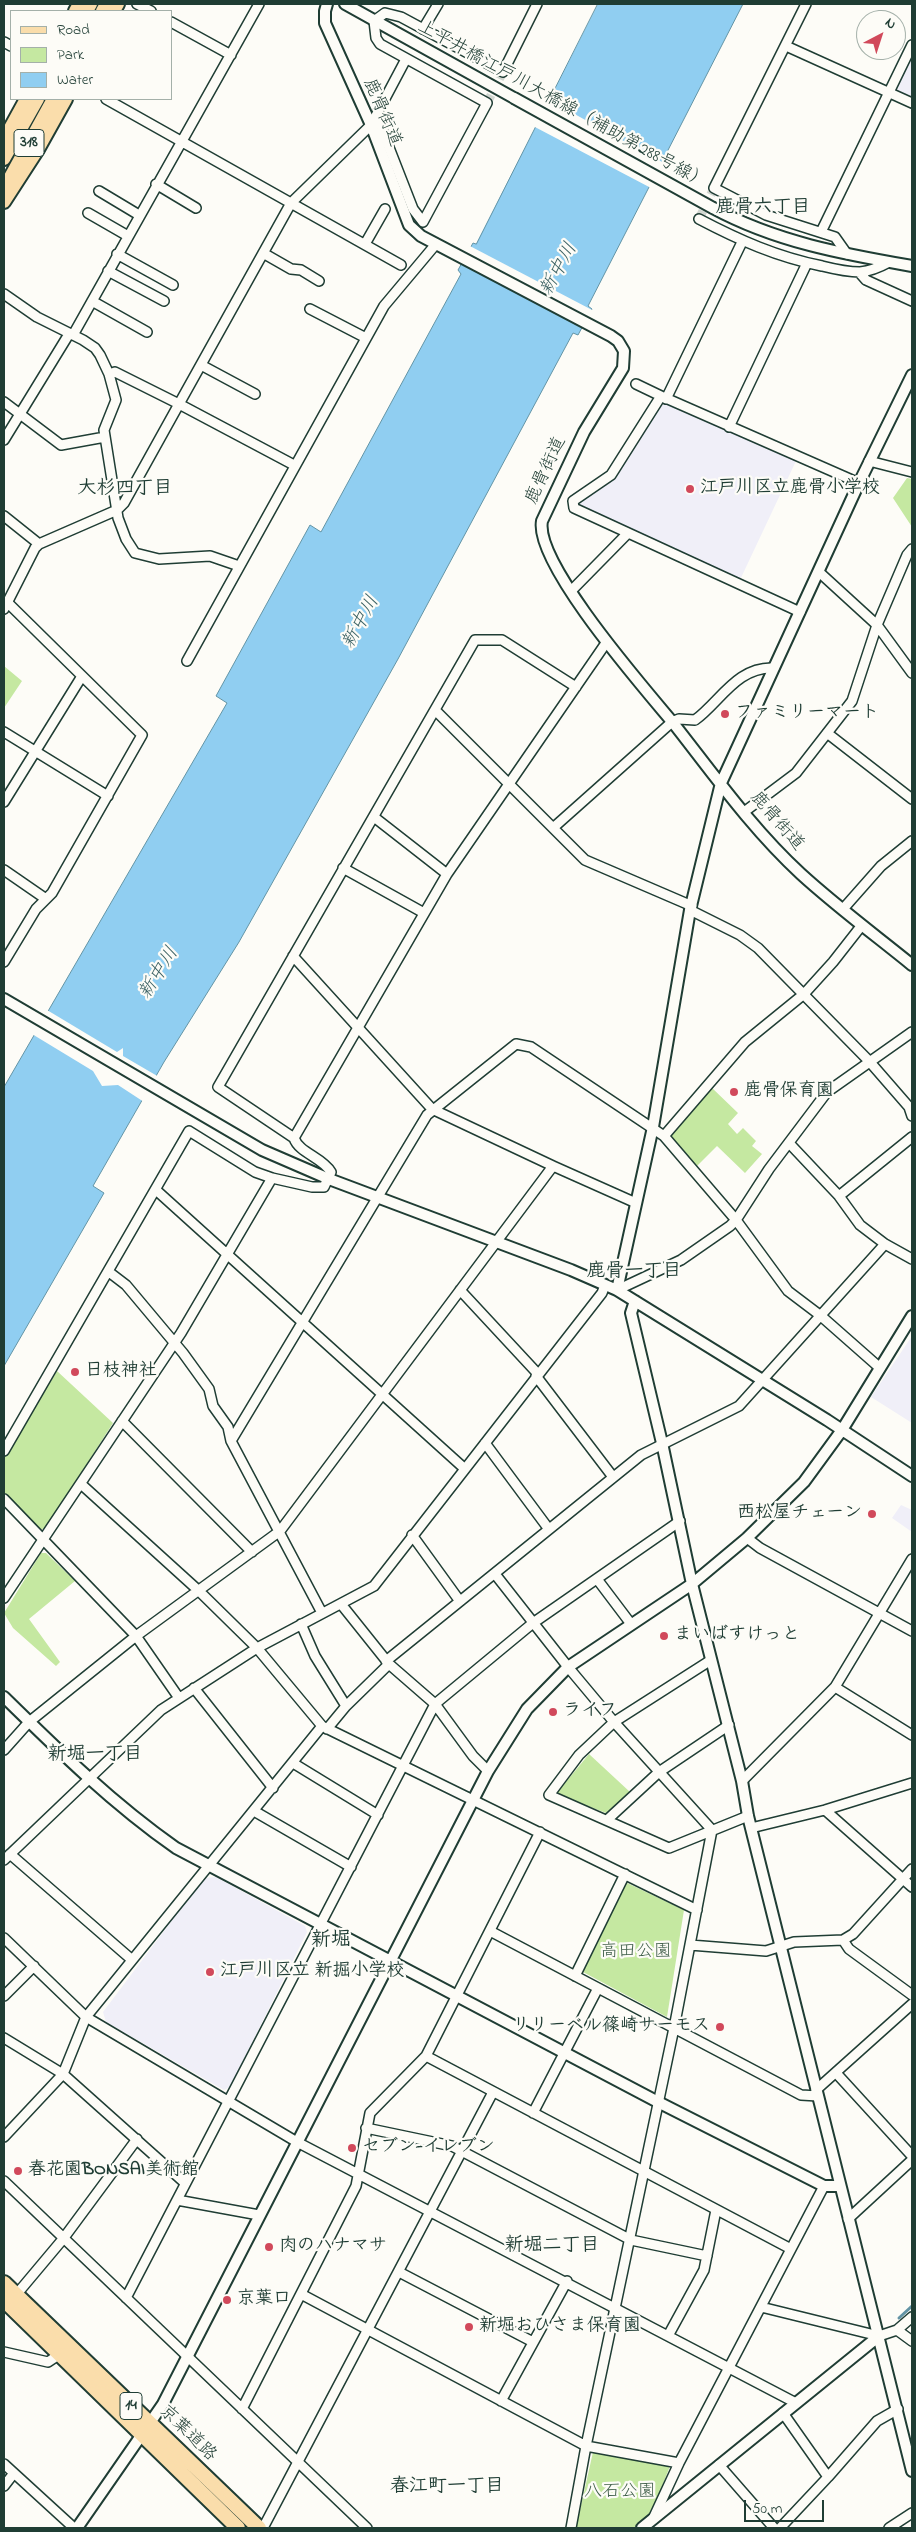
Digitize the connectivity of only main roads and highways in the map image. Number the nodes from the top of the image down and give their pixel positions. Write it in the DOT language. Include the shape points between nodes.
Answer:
graph roads {
  1 [pos="25,100"];
  2 [pos="37,100"];
  3 [pos="52,100"];
  4 [pos="65,100"];
  5 [pos="4,139"];
  6 [pos="4,158"];
  7 [pos="4,188"];
  8 [pos="4,202"];
  9 [pos="4,2283"];
  10 [pos="10,2297"];
  11 [pos="146,2431"];
  12 [pos="238,2528"];
  13 [pos="258,2528"];
  1 -- 5 [label="main road"];
  2 -- 6 [label="main road, 318"];
  3 -- 7 [label="main road, 318"];
  4 -- 8 [label="main road"];
  9 -- 10 [label="highway, 京葉道路 / 14"];
  10 -- 11 [label="highway, 京葉道路 / 14"];
  10 -- 11 [label="highway, 京葉道路 / 14" via="60,2354"];
  11 -- 12 [label="highway, 京葉道路 / 14"];
  11 -- 13 [label="highway, 京葉道路 / 14"];
}
